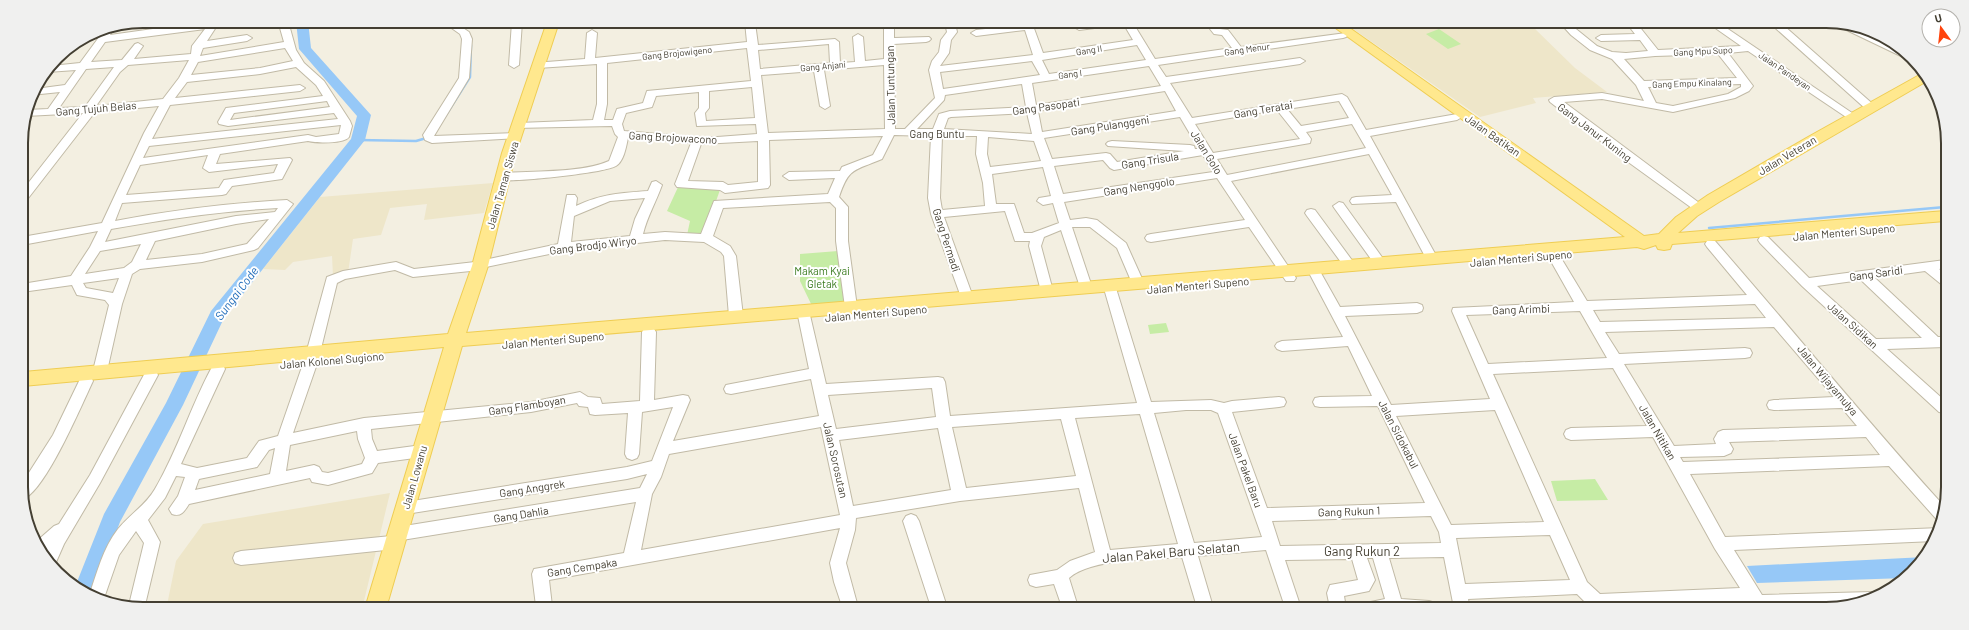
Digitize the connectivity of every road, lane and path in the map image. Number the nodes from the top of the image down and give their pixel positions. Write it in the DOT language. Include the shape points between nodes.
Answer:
graph roads {
  1 [pos="177,28"];
  2 [pos="210,28"];
  3 [pos="285,28"];
  4 [pos="458,28"];
  5 [pos="517,28"];
  6 [pos="551,28"];
  7 [pos="751,28"];
  8 [pos="889,28"];
  9 [pos="951,28"];
  10 [pos="1008,28"];
  11 [pos="1028,28"];
  12 [pos="1130,28"];
  13 [pos="1214,28"];
  14 [pos="1570,28"];
  15 [pos="1636,28"];
  16 [pos="1720,28"];
  17 [pos="1780,28"];
  18 [pos="1340,30"];
  19 [pos="1855,32"];
  20 [pos="592,33"];
  21 [pos="976,33"];
  22 [pos="104,35"];
  23 [pos="858,37"];
  24 [pos="1643,37"];
  25 [pos="102,38"];
  26 [pos="247,38"];
  27 [pos="1601,38"];
  28 [pos="926,39"];
  29 [pos="889,40"];
  30 [pos="1139,42"];
  31 [pos="289,44"];
  32 [pos="138,46"];
  33 [pos="197,46"];
  34 [pos="753,46"];
  35 [pos="1750,48"];
  36 [pos="1890,48"];
  37 [pos="1239,50"];
  38 [pos="1721,51"];
  39 [pos="1655,53"];
  40 [pos="1039,57"];
  41 [pos="1616,57"];
  42 [pos="194,59"];
  43 [pos="602,61"];
  44 [pos="1300,61"];
  45 [pos="590,62"];
  46 [pos="890,62"];
  47 [pos="1152,62"];
  48 [pos="123,63"];
  49 [pos="299,63"];
  50 [pos="860,63"];
  51 [pos="514,64"];
  52 [pos="538,65"];
  53 [pos="835,65"];
  54 [pos="84,66"];
  55 [pos="818,66"];
  56 [pos="55,68"];
  57 [pos="934,70"];
  58 [pos="1397,70"];
  59 [pos="755,72"];
  60 [pos="1046,78"];
  61 [pos="184,79"];
  62 [pos="1921,79"];
  63 [pos="1026,81"];
  64 [pos="1744,81"];
  65 [pos="758,83"];
  66 [pos="1165,84"];
  67 [pos="1641,84"];
  68 [pos="704,87"];
  69 [pos="68,88"];
  70 [pos="300,88"];
  71 [pos="40,91"];
  72 [pos="939,93"];
  73 [pos="326,98"];
  74 [pos="166,102"];
  75 [pos="825,106"];
  76 [pos="1279,106"];
  77 [pos="1652,106"];
  78 [pos="1870,108"];
  79 [pos="90,109"];
  80 [pos="338,109"];
  81 [pos="1031,110"];
  82 [pos="51,112"];
  83 [pos="319,112"];
  84 [pos="32,114"];
  85 [pos="1457,117"];
  86 [pos="1185,118"];
  87 [pos="1853,118"];
  88 [pos="1355,120"];
  89 [pos="345,121"];
  90 [pos="761,121"];
  91 [pos="315,124"];
  92 [pos="598,124"];
  93 [pos="617,124"];
  94 [pos="1298,130"];
  95 [pos="517,131"];
  96 [pos="890,132"];
  97 [pos="907,133"];
  98 [pos="624,134"];
  99 [pos="937,134"];
  100 [pos="983,134"];
  101 [pos="1363,134"];
  102 [pos="763,137"];
  103 [pos="1038,137"];
  104 [pos="1490,137"];
  105 [pos="310,138"];
  106 [pos="696,141"];
  107 [pos="145,143"];
  108 [pos="1112,144"];
  109 [pos="1372,150"];
  110 [pos="215,151"];
  111 [pos="1207,152"];
  112 [pos="137,162"];
  113 [pos="1046,163"];
  114 [pos="985,171"];
  115 [pos="842,174"];
  116 [pos="789,176"];
  117 [pos="503,177"];
  118 [pos="1222,177"];
  119 [pos="28,189"];
  120 [pos="725,189"];
  121 [pos="571,198"];
  122 [pos="833,198"];
  123 [pos="1400,198"];
  124 [pos="1058,199"];
  125 [pos="118,200"];
  126 [pos="1043,201"];
  127 [pos="1356,201"];
  128 [pos="718,204"];
  129 [pos="1339,206"];
  130 [pos="992,208"];
  131 [pos="1694,212"];
  132 [pos="570,213"];
  133 [pos="1311,213"];
  134 [pos="938,214"];
  135 [pos="278,216"];
  136 [pos="1941,217"];
  137 [pos="1253,223"];
  138 [pos="1907,223"];
  139 [pos="1065,224"];
  140 [pos="1941,224"];
  141 [pos="1613,225"];
  142 [pos="106,227"];
  143 [pos="1038,236"];
  144 [pos="150,238"];
  145 [pos="706,238"];
  146 [pos="1151,238"];
  147 [pos="28,240"];
  148 [pos="635,240"];
  149 [pos="1716,240"];
  150 [pos="1764,240"];
  151 [pos="1651,242"];
  152 [pos="1605,244"];
  153 [pos="564,247"];
  154 [pos="96,248"];
  155 [pos="1554,256"];
  156 [pos="1432,259"];
  157 [pos="1380,263"];
  158 [pos="1941,264"];
  159 [pos="480,265"];
  160 [pos="1350,266"];
  161 [pos="1927,266"];
  162 [pos="132,269"];
  163 [pos="1315,272"];
  164 [pos="1288,274"];
  165 [pos="1864,275"];
  166 [pos="1941,278"];
  167 [pos="75,280"];
  168 [pos="1138,283"];
  169 [pos="1806,283"];
  170 [pos="28,287"];
  171 [pos="1086,287"];
  172 [pos="1110,289"];
  173 [pos="1047,291"];
  174 [pos="967,297"];
  175 [pos="1758,299"];
  176 [pos="116,304"];
  177 [pos="852,307"];
  178 [pos="1584,307"];
  179 [pos="1417,308"];
  180 [pos="1337,312"];
  181 [pos="803,315"];
  182 [pos="736,316"];
  183 [pos="1778,322"];
  184 [pos="1596,327"];
  185 [pos="649,332"];
  186 [pos="1352,341"];
  187 [pos="1940,342"];
  188 [pos="453,344"];
  189 [pos="1874,344"];
  190 [pos="1282,346"];
  191 [pos="1745,353"];
  192 [pos="312,357"];
  193 [pos="1616,361"];
  194 [pos="216,367"];
  195 [pos="1484,369"];
  196 [pos="154,372"];
  197 [pos="816,373"];
  198 [pos="86,377"];
  199 [pos="28,379"];
  200 [pos="28,385"];
  201 [pos="731,389"];
  202 [pos="820,390"];
  203 [pos="683,400"];
  204 [pos="1278,402"];
  205 [pos="1320,402"];
  206 [pos="1846,402"];
  207 [pos="1500,404"];
  208 [pos="1774,405"];
  209 [pos="1941,405"];
  210 [pos="641,406"];
  211 [pos="1385,406"];
  212 [pos="1144,408"];
  213 [pos="1224,409"];
  214 [pos="1067,414"];
  215 [pos="432,418"];
  216 [pos="827,420"];
  217 [pos="944,422"];
  218 [pos="364,424"];
  219 [pos="1657,431"];
  220 [pos="1870,431"];
  221 [pos="1572,434"];
  222 [pos="830,435"];
  223 [pos="284,439"];
  224 [pos="663,448"];
  225 [pos="422,451"];
  226 [pos="1669,452"];
  227 [pos="632,454"];
  228 [pos="372,458"];
  229 [pos="1893,460"];
  230 [pos="657,466"];
  231 [pos="1678,468"];
  232 [pos="171,470"];
  233 [pos="194,474"];
  234 [pos="277,479"];
  235 [pos="1084,481"];
  236 [pos="28,486"];
  237 [pos="645,494"];
  238 [pos="960,495"];
  239 [pos="406,508"];
  240 [pos="1436,509"];
  241 [pos="1938,511"];
  242 [pos="1262,515"];
  243 [pos="849,516"];
  244 [pos="140,518"];
  245 [pos="911,521"];
  246 [pos="69,523"];
  247 [pos="1555,528"];
  248 [pos="1447,532"];
  249 [pos="1931,534"];
  250 [pos="396,538"];
  251 [pos="1721,544"];
  252 [pos="44,545"];
  253 [pos="1272,548"];
  254 [pos="1187,550"];
  255 [pos="1450,550"];
  256 [pos="1357,551"];
  257 [pos="1379,551"];
  258 [pos="51,557"];
  259 [pos="1104,557"];
  260 [pos="241,558"];
  261 [pos="632,559"];
  262 [pos="1061,576"];
  263 [pos="1036,580"];
  264 [pos="1582,587"];
  265 [pos="1458,592"];
  266 [pos="98,593"];
  267 [pos="1851,600"];
  268 [pos="139,602"];
  269 [pos="377,602"];
  270 [pos="544,602"];
  271 [pos="849,602"];
  272 [pos="937,602"];
  273 [pos="1068,602"];
  274 [pos="1203,602"];
  275 [pos="1291,602"];
  276 [pos="1337,602"];
  277 [pos="1394,602"];
  278 [pos="1460,602"];
  279 [pos="1758,602"];
  1 -- 25 [label="street" via="147,32 145,35"];
  2 -- 33 [label="street"];
  3 -- 31 [label="street"];
  4 -- 95 [label="street, Gang Brojowacono" via="464,32 467,39 464,78 428,135 429,138 432,140"];
  5 -- 51 [label="street"];
  6 -- 52 [label="main road, Jalan Taman Siswa"];
  7 -- 34 [label="street"];
  8 -- 29 [label="street, Jalan Tuntungan"];
  9 -- 57 [label="street" via="944,53"];
  10 -- 21 [label="street"];
  11 -- 40 [label="street, Gang I"];
  12 -- 30 [label="street, Jalan Golo"];
  13 -- 37 [label="street" via="1217,32 1225,32"];
  14 -- 41 [label="street" via="1597,52"];
  15 -- 24 [label="street"];
  16 -- 35 [label="street, Jalan Pandeyan"];
  17 -- 78 [label="street"];
  18 -- 37 [label="street, Gang Menur"];
  18 -- 58 [label="main road, Jalan Batikan"];
  19 -- 36 [label="street"];
  20 -- 45 [label="street"];
  22 -- 25 [label="street"];
  23 -- 50 [label="street"];
  24 -- 27 [label="street"];
  24 -- 39 [label="street"];
  25 -- 54 [label="street"];
  26 -- 33 [label="street"];
  28 -- 29 [label="street"];
  29 -- 46 [label="street, Jalan Tuntungan"];
  30 -- 40 [label="street, Gang II"];
  30 -- 47 [label="street, Jalan Golo"];
  31 -- 42 [label="street"];
  31 -- 49 [label="street"];
  32 -- 48 [label="street"];
  33 -- 42 [label="street"];
  34 -- 43 [label="street, Gang Brojowigeno"];
  34 -- 53 [label="street, Gang Brojowigeno" via="832,40"];
  34 -- 59 [label="street"];
  35 -- 38 [label="street, Gang Mpu Supo"];
  35 -- 87 [label="street, Jalan Pandeyan"];
  37 -- 47 [label="street, Gang Menur"];
  38 -- 39 [label="street, Gang Mpu Supo"];
  38 -- 64 [label="street"];
  39 -- 41 [label="street, Gang Mpu Supo"];
  40 -- 57 [label="street, Gang II"];
  40 -- 60 [label="street, Gang I" via="1037,60"];
  41 -- 67 [label="street"];
  42 -- 48 [label="street"];
  42 -- 61 [label="street"];
  43 -- 45 [label="street, Gang Brojowigeno"];
  43 -- 92 [label="street" via="602,104"];
  44 -- 66 [label="street, Gang Pasopati"];
  45 -- 52 [label="street, Gang Brojowigeno"];
  46 -- 50 [label="street, Gang Anjani"];
  46 -- 96 [label="street, Jalan Tuntungan"];
  47 -- 60 [label="street, Gang I"];
  47 -- 66 [label="street, Jalan Golo"];
  48 -- 54 [label="street"];
  48 -- 79 [label="street"];
  49 -- 61 [label="street" via="260,71"];
  49 -- 73 [label="street" via="320,83"];
  50 -- 53 [label="street, Gang Anjani"];
  52 -- 95 [label="main road, Jalan Taman Siswa"];
  53 -- 55 [label="street, Gang Anjani"];
  54 -- 56 [label="street"];
  54 -- 69 [label="street"];
  55 -- 59 [label="street, Gang Anjani"];
  55 -- 75 [label="street"];
  57 -- 72 [label="street"];
  58 -- 85 [label="main road, Jalan Batikan"];
  58 -- 104 [label="main road, Jalan Batikan"];
  59 -- 65 [label="street"];
  60 -- 63 [label="street"];
  61 -- 74 [label="street"];
  62 -- 78 [label="main road, Jalan Veteran"];
  63 -- 72 [label="street"];
  63 -- 81 [label="street"];
  64 -- 67 [label="street, Gang Empu Kinalang"];
  64 -- 77 [label="street, Gang Janur Kuning" via="1748,88 1724,98 1678,109"];
  65 -- 68 [label="street"];
  65 -- 90 [label="street"];
  66 -- 81 [label="street, Gang Pasopati"];
  66 -- 86 [label="street, Jalan Golo"];
  67 -- 77 [label="street"];
  68 -- 90 [label="street" via="701,124"];
  68 -- 93 [label="street" via="651,93 648,105 621,111"];
  69 -- 71 [label="street"];
  69 -- 82 [label="street"];
  70 -- 74 [label="street, Gang Tujuh Belas"];
  72 -- 97 [label="street" via="938,100"];
  73 -- 80 [label="street"];
  73 -- 83 [label="street"];
  73 -- 83 [label="street" via="230,110 223,122"];
  74 -- 79 [label="street, Gang Tujuh Belas"];
  74 -- 107 [label="street"];
  76 -- 86 [label="street, Gang Teratai"];
  76 -- 88 [label="street, Gang Teratai" via="1337,97 1344,99"];
  76 -- 94 [label="street"];
  77 -- 131 [label="street, Gang Janur Kuning" via="1602,96 1554,100"];
  78 -- 87 [label="main road, Jalan Veteran"];
  79 -- 82 [label="street, Gang Tujuh Belas"];
  79 -- 119 [label="street"];
  80 -- 83 [label="street"];
  80 -- 89 [label="street"];
  81 -- 99 [label="street, Gang Pasopati" via="945,115"];
  81 -- 103 [label="street"];
  82 -- 84 [label="street, Gang Tujuh Belas"];
  83 -- 91 [label="street"];
  85 -- 101 [label="street"];
  85 -- 104 [label="main road, Jalan Batikan"];
  86 -- 103 [label="street, Gang Pulanggeni"];
  86 -- 111 [label="street, Jalan Golo"];
  87 -- 131 [label="main road, Jalan Veteran"];
  88 -- 94 [label="street"];
  88 -- 101 [label="street"];
  89 -- 91 [label="street"];
  89 -- 105 [label="street" via="347,126 343,137 316,140"];
  90 -- 102 [label="street"];
  91 -- 105 [label="street"];
  91 -- 107 [label="street"];
  92 -- 93 [label="street, Gang Brojowacono"];
  92 -- 95 [label="street, Gang Brojowacono"];
  93 -- 98 [label="street, Gang Brojowacono" via="619,132"];
  94 -- 111 [label="street" via="1306,141"];
  95 -- 117 [label="main road, Jalan Taman Siswa"];
  96 -- 97 [label="street, Gang Buntu"];
  96 -- 102 [label="street, Gang Buntu"];
  96 -- 115 [label="street, Jalan Tuntungan" via="878,157"];
  97 -- 99 [label="street, Gang Buntu"];
  98 -- 106 [label="street, Gang Brojowacono"];
  98 -- 117 [label="street" via="614,162 608,166"];
  99 -- 100 [label="street, Gang Buntu"];
  99 -- 134 [label="street, Gang Permadi" via="934,198"];
  100 -- 103 [label="street, Gang Buntu"];
  100 -- 114 [label="street" via="980,151"];
  101 -- 109 [label="street"];
  102 -- 106 [label="street, Gang Brojowacono"];
  102 -- 120 [label="street" via="764,185"];
  103 -- 113 [label="street"];
  104 -- 141 [label="main road, Jalan Batikan"];
  105 -- 110 [label="street"];
  106 -- 120 [label="street" via="680,183 722,186"];
  107 -- 112 [label="street"];
  108 -- 111 [label="street"];
  109 -- 118 [label="street, Gang Nenggolo"];
  109 -- 123 [label="street"];
  110 -- 112 [label="street"];
  110 -- 125 [label="street" via="209,168 286,160 278,176 228,183 222,191"];
  111 -- 113 [label="street, Gang Trisula" via="1114,166 1108,156"];
  111 -- 118 [label="street, Jalan Golo"];
  112 -- 125 [label="street"];
  113 -- 114 [label="street"];
  113 -- 124 [label="street"];
  114 -- 130 [label="street"];
  115 -- 116 [label="street"];
  115 -- 122 [label="street"];
  117 -- 159 [label="main road, Jalan Taman Siswa"];
  118 -- 124 [label="street, Gang Nenggolo"];
  118 -- 137 [label="street, Jalan Golo"];
  120 -- 128 [label="street"];
  121 -- 132 [label="street"];
  122 -- 128 [label="street"];
  122 -- 177 [label="street" via="842,207 842,241"];
  123 -- 127 [label="street"];
  123 -- 156 [label="street"];
  124 -- 126 [label="street, Gang Nenggolo"];
  124 -- 139 [label="street"];
  125 -- 142 [label="street"];
  128 -- 145 [label="street"];
  129 -- 157 [label="street"];
  130 -- 134 [label="street"];
  130 -- 143 [label="street" via="1010,207 1019,238"];
  131 -- 149 [label="main road" via="1696,224"];
  131 -- 151 [label="main road, Jalan Veteran"];
  132 -- 148 [label="street" via="598,200 654,189"];
  132 -- 153 [label="street"];
  133 -- 160 [label="street"];
  134 -- 174 [label="street, Gang Permadi"];
  135 -- 142 [label="street" via="287,204 199,211"];
  135 -- 144 [label="street" via="232,221"];
  135 -- 162 [label="street" via="250,247 202,258"];
  136 -- 138 [label="main road, Jalan Menteri Supeno"];
  137 -- 146 [label="street"];
  137 -- 164 [label="street, Jalan Golo"];
  138 -- 140 [label="main road, Jalan Menteri Supeno"];
  138 -- 149 [label="main road, Jalan Menteri Supeno"];
  138 -- 150 [label="main road, Jalan Menteri Supeno"];
  139 -- 143 [label="street"];
  139 -- 168 [label="street" via="1091,222 1104,231 1122,246"];
  139 -- 171 [label="street"];
  141 -- 151 [label="main road, Jalan Batikan"];
  141 -- 151 [label="main road" via="1637,228"];
  141 -- 152 [label="main road" via="1613,240"];
  142 -- 147 [label="street"];
  142 -- 154 [label="street"];
  143 -- 173 [label="street" via="1035,246"];
  144 -- 154 [label="street"];
  144 -- 162 [label="street"];
  145 -- 148 [label="street, Gang Brodjo Wiryo" via="665,236"];
  145 -- 182 [label="street" via="726,249 730,256"];
  148 -- 153 [label="street, Gang Brodjo Wiryo"];
  149 -- 150 [label="main road, Jalan Menteri Supeno"];
  149 -- 151 [label="main road, Jalan Menteri Supeno"];
  149 -- 175 [label="street, Jalan Wijayamulya"];
  150 -- 169 [label="street, Jalan Sidikan"];
  151 -- 152 [label="main road, Jalan Menteri Supeno"];
  151 -- 155 [label="main road, Jalan Menteri Supeno"];
  152 -- 156 [label="main road, Jalan Menteri Supeno"];
  153 -- 159 [label="street, Gang Brodjo Wiryo"];
  154 -- 167 [label="street"];
  155 -- 163 [label="main road, Jalan Menteri Supeno"];
  155 -- 178 [label="street, Jalan Nitikan"];
  156 -- 157 [label="main road, Jalan Menteri Supeno"];
  157 -- 160 [label="main road, Jalan Menteri Supeno"];
  158 -- 161 [label="street, Gang Saridi"];
  159 -- 188 [label="main road, Jalan Taman Siswa"];
  159 -- 192 [label="street, Gang Brodjo Wiryo" via="413,273 396,266 335,278 330,282"];
  160 -- 163 [label="main road, Jalan Menteri Supeno"];
  161 -- 165 [label="street, Gang Saridi"];
  161 -- 166 [label="street"];
  162 -- 167 [label="street"];
  162 -- 176 [label="street"];
  163 -- 164 [label="main road, Jalan Menteri Supeno"];
  163 -- 180 [label="street, Jalan Sidokabul"];
  164 -- 168 [label="main road, Jalan Menteri Supeno"];
  164 -- 172 [label="main road, Jalan Menteri Supeno"];
  165 -- 169 [label="street, Gang Saridi"];
  165 -- 187 [label="street"];
  167 -- 170 [label="street"];
  167 -- 176 [label="street" via="82,292 109,296"];
  168 -- 172 [label="main road, Jalan Menteri Supeno"];
  169 -- 189 [label="street, Jalan Sidikan"];
  171 -- 172 [label="main road, Jalan Menteri Supeno"];
  171 -- 173 [label="main road, Jalan Menteri Supeno"];
  172 -- 181 [label="main road, Jalan Menteri Supeno"];
  172 -- 212 [label="street"];
  173 -- 174 [label="main road, Jalan Menteri Supeno"];
  174 -- 177 [label="main road, Jalan Menteri Supeno"];
  175 -- 178 [label="street, Gang Arimbi"];
  175 -- 183 [label="street, Jalan Wijayamulya"];
  176 -- 198 [label="street"];
  177 -- 181 [label="main road, Jalan Menteri Supeno"];
  178 -- 184 [label="street, Jalan Nitikan"];
  178 -- 195 [label="street, Gang Arimbi" via="1458,311"];
  179 -- 180 [label="street"];
  180 -- 186 [label="street, Jalan Sidokabul"];
  181 -- 182 [label="main road, Jalan Menteri Supeno"];
  181 -- 185 [label="main road, Jalan Menteri Supeno"];
  181 -- 197 [label="street, Jalan Sorosutan"];
  182 -- 188 [label="main road, Jalan Menteri Supeno"];
  183 -- 184 [label="street"];
  183 -- 206 [label="street, Jalan Wijayamulya"];
  184 -- 193 [label="street, Jalan Nitikan"];
  185 -- 188 [label="main road, Jalan Menteri Supeno"];
  185 -- 210 [label="street"];
  186 -- 190 [label="street"];
  186 -- 211 [label="street, Jalan Sidokabul"];
  187 -- 189 [label="street"];
  188 -- 192 [label="main road, Jalan Kolonel Sugiono"];
  188 -- 215 [label="main road, Jalan Lowanu"];
  189 -- 209 [label="street, Jalan Sidikan"];
  191 -- 193 [label="street"];
  192 -- 194 [label="main road, Jalan Kolonel Sugiono"];
  192 -- 223 [label="street, Gang Brodjo Wiryo"];
  193 -- 195 [label="street"];
  193 -- 219 [label="street, Jalan Nitikan"];
  194 -- 196 [label="main road, Jalan Kolonel Sugiono"];
  194 -- 232 [label="street"];
  195 -- 207 [label="street"];
  196 -- 198 [label="main road"];
  196 -- 246 [label="street"];
  197 -- 201 [label="street"];
  197 -- 202 [label="street, Jalan Sorosutan"];
  198 -- 199 [label="main road"];
  198 -- 200 [label="main road"];
  198 -- 236 [label="street" via="56,444"];
  202 -- 216 [label="street, Jalan Sorosutan"];
  202 -- 217 [label="street" via="938,382"];
  203 -- 210 [label="street, Gang Flamboyan"];
  203 -- 224 [label="street, Gang Cempaka"];
  204 -- 213 [label="street"];
  205 -- 211 [label="street"];
  206 -- 208 [label="street"];
  206 -- 220 [label="street, Jalan Wijayamulya"];
  207 -- 211 [label="street"];
  207 -- 247 [label="street"];
  210 -- 215 [label="street, Gang Flamboyan" via="595,410 594,402 584,402 580,397 531,407"];
  210 -- 227 [label="street"];
  211 -- 240 [label="street, Jalan Sidokabul"];
  212 -- 213 [label="street" via="1211,405"];
  212 -- 214 [label="street"];
  212 -- 254 [label="street"];
  213 -- 242 [label="street, Jalan Pakel Baru"];
  214 -- 217 [label="street"];
  214 -- 235 [label="street"];
  215 -- 218 [label="street"];
  215 -- 225 [label="main road, Jalan Lowanu"];
  216 -- 222 [label="street, Jalan Sorosutan"];
  216 -- 224 [label="street"];
  217 -- 222 [label="street"];
  217 -- 238 [label="street"];
  218 -- 223 [label="street"];
  218 -- 228 [label="street" via="365,439"];
  219 -- 221 [label="street"];
  219 -- 226 [label="street, Jalan Nitikan"];
  220 -- 226 [label="street" via="1723,436 1721,439 1726,449 1724,450"];
  220 -- 229 [label="street, Jalan Wijayamulya"];
  222 -- 243 [label="street, Jalan Sorosutan"];
  223 -- 233 [label="street" via="262,446 253,463"];
  223 -- 234 [label="street, Gang Brodjo Wiryo"];
  224 -- 230 [label="street, Gang Cempaka"];
  225 -- 228 [label="street"];
  225 -- 239 [label="main road, Jalan Lowanu"];
  226 -- 231 [label="street, Jalan Nitikan"];
  228 -- 234 [label="street" via="367,470 328,478 317,478 314,471"];
  229 -- 231 [label="street"];
  229 -- 241 [label="street, Jalan Wijayamulya"];
  230 -- 237 [label="street, Gang Cempaka"];
  230 -- 239 [label="street, Gang Anggrek"];
  231 -- 251 [label="street, Jalan Nitikan"];
  232 -- 233 [label="street" via="190,471"];
  232 -- 244 [label="street" via="157,498"];
  233 -- 234 [label="street" via="180,504"];
  235 -- 238 [label="street"];
  235 -- 259 [label="street"];
  237 -- 250 [label="street, Gang Dahlia"];
  237 -- 261 [label="street, Gang Cempaka"];
  238 -- 243 [label="street"];
  239 -- 250 [label="main road, Jalan Lowanu"];
  240 -- 242 [label="street, Gang Rukun 1"];
  240 -- 248 [label="street, Jalan Sidokabul"];
  242 -- 253 [label="street, Jalan Pakel Baru"];
  243 -- 261 [label="street"];
  243 -- 271 [label="street, Jalan Sorosutan" via="848,532 838,556 838,566"];
  244 -- 266 [label="street" via="126,529 119,539"];
  244 -- 268 [label="street" via="140,524 152,542"];
  245 -- 272 [label="street"];
  246 -- 252 [label="street"];
  246 -- 258 [label="street"];
  247 -- 248 [label="street"];
  247 -- 264 [label="street"];
  248 -- 255 [label="street, Jalan Sidokabul"];
  249 -- 251 [label="street"];
  250 -- 260 [label="street, Gang Dahlia"];
  250 -- 269 [label="main road, Jalan Lowanu"];
  251 -- 279 [label="street, Jalan Nitikan"];
  253 -- 254 [label="street, Jalan Pakel Baru Selatan"];
  253 -- 256 [label="street, Gang Rukun 2"];
  253 -- 275 [label="street, Jalan Pakel Baru"];
  254 -- 259 [label="street, Jalan Pakel Baru Selatan"];
  254 -- 274 [label="street"];
  255 -- 257 [label="street, Gang Rukun 2"];
  255 -- 265 [label="street, Jalan Sidokabul"];
  256 -- 257 [label="street, Gang Rukun 2"];
  256 -- 276 [label="street" via="1367,580 1366,584 1336,590"];
  257 -- 277 [label="street"];
  259 -- 262 [label="street, Jalan Pakel Baru Selatan" via="1073,567"];
  261 -- 270 [label="street, Gang Cempaka" via="540,574"];
  262 -- 263 [label="street"];
  262 -- 273 [label="street"];
  264 -- 265 [label="street"];
  264 -- 279 [label="street" via="1594,600 1600,601"];
  265 -- 278 [label="street, Jalan Sidokabul"];
  267 -- 279 [label="street"];
}
